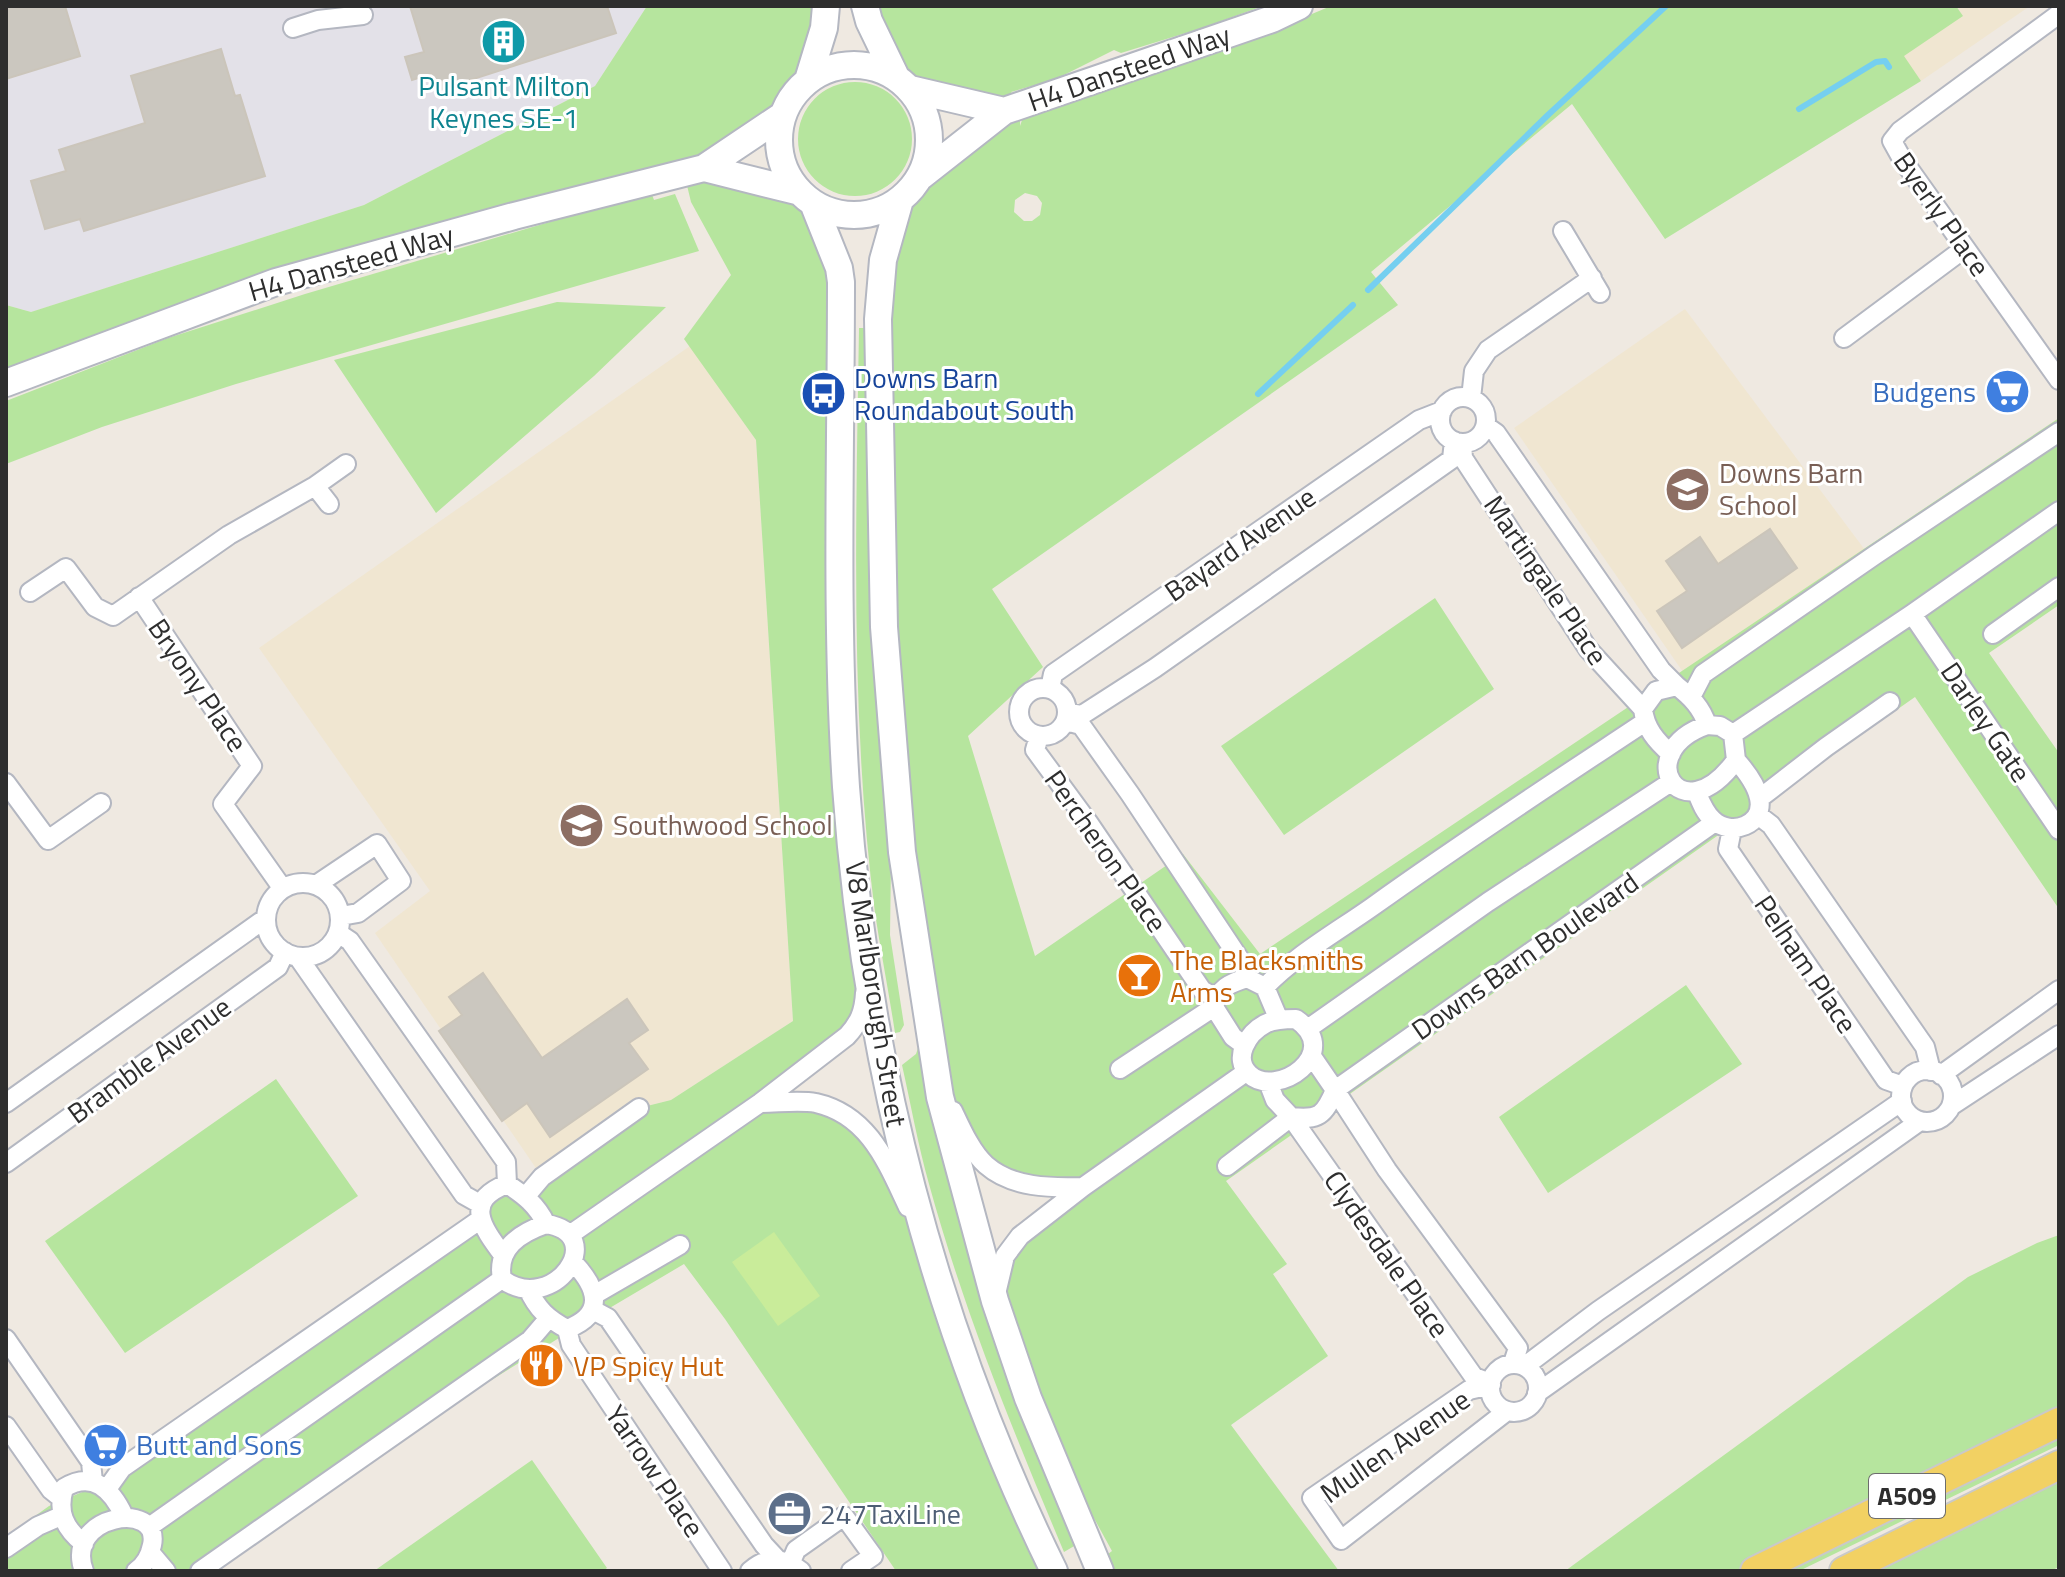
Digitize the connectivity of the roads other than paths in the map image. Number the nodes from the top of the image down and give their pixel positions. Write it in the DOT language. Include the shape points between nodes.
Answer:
graph roads {
  1 [pos="826,6"];
  2 [pos="865,6"];
  3 [pos="1299,6"];
  4 [pos="316,13"];
  5 [pos="2059,14"];
  6 [pos="363,15"];
  7 [pos="293,28"];
  8 [pos="808,80"];
  9 [pos="903,83"];
  10 [pos="1012,108"];
  11 [pos="783,115"];
  12 [pos="701,169"];
  13 [pos="920,177"];
  14 [pos="807,197"];
  15 [pos="900,200"];
  16 [pos="1563,231"];
  17 [pos="1965,248"];
  18 [pos="1844,338"];
  19 [pos="2059,380"];
  20 [pos="6,383"];
  21 [pos="1471,398"];
  22 [pos="1442,411"];
  23 [pos="1486,426"];
  24 [pos="2059,432"];
  25 [pos="1458,442"];
  26 [pos="346,464"];
  27 [pos="315,486"];
  28 [pos="329,504"];
  29 [pos="2059,511"];
  30 [pos="2059,587"];
  31 [pos="30,592"];
  32 [pos="139,597"];
  33 [pos="1912,614"];
  34 [pos="1993,634"];
  35 [pos="1050,689"];
  36 [pos="1684,692"];
  37 [pos="1890,702"];
  38 [pos="1644,715"];
  39 [pos="1067,717"];
  40 [pos="1707,725"];
  41 [pos="1733,734"];
  42 [pos="1039,736"];
  43 [pos="1671,754"];
  44 [pos="1736,760"];
  45 [pos="1671,782"];
  46 [pos="6,783"];
  47 [pos="1697,793"];
  48 [pos="101,803"];
  49 [pos="1759,807"];
  50 [pos="1723,825"];
  51 [pos="2059,830"];
  52 [pos="316,885"];
  53 [pos="283,889"];
  54 [pos="266,918"];
  55 [pos="339,925"];
  56 [pos="292,955"];
  57 [pos="867,971"];
  58 [pos="1247,978"];
  59 [pos="1265,987"];
  60 [pos="2059,990"];
  61 [pos="1215,1002"];
  62 [pos="1279,1020"];
  63 [pos="1309,1028"];
  64 [pos="2059,1035"];
  65 [pos="1244,1045"];
  66 [pos="1311,1055"];
  67 [pos="1120,1069"];
  68 [pos="1246,1072"];
  69 [pos="1936,1073"];
  70 [pos="1268,1082"];
  71 [pos="941,1090"];
  72 [pos="1335,1090"];
  73 [pos="1902,1094"];
  74 [pos="6,1103"];
  75 [pos="760,1103"];
  76 [pos="1951,1106"];
  77 [pos="639,1108"];
  78 [pos="1291,1117"];
  79 [pos="1920,1121"];
  80 [pos="6,1163"];
  81 [pos="1227,1166"];
  82 [pos="903,1179"];
  83 [pos="507,1184"];
  84 [pos="1083,1187"];
  85 [pos="526,1196"];
  86 [pos="480,1211"];
  87 [pos="546,1224"];
  88 [pos="571,1234"];
  89 [pos="680,1245"];
  90 [pos="503,1255"];
  91 [pos="573,1262"];
  92 [pos="502,1279"];
  93 [pos="528,1289"];
  94 [pos="995,1301"];
  95 [pos="594,1302"];
  96 [pos="548,1319"];
  97 [pos="567,1329"];
  98 [pos="6,1339"];
  99 [pos="1519,1365"];
  100 [pos="1490,1384"];
  101 [pos="1537,1393"];
  102 [pos="1507,1411"];
  103 [pos="2059,1422"];
  104 [pos="6,1426"];
  105 [pos="2059,1465"];
  106 [pos="100,1486"];
  107 [pos="61,1507"];
  108 [pos="124,1516"];
  109 [pos="149,1527"];
  110 [pos="84,1544"];
  111 [pos="6,1548"];
  112 [pos="150,1552"];
  113 [pos="1095,1559"];
  114 [pos="790,1564"];
  115 [pos="1053,1569"];
  116 [pos="84,1571"];
  117 [pos="136,1571"];
  118 [pos="166,1571"];
  119 [pos="200,1571"];
  120 [pos="722,1571"];
  121 [pos="750,1571"];
  122 [pos="851,1571"];
  123 [pos="1755,1571"];
  124 [pos="1844,1571"];
  1 -- 8 [label="main road"];
  2 -- 9 [label="main road"];
  3 -- 10 [label="main road, H4 Dansteed Way"];
  4 -- 6 [label="street"];
  4 -- 7 [label="street"];
  5 -- 17 [label="street, Byerly Place" via="1892,141"];
  8 -- 9 [label="main road" via="852,64 875,67"];
  8 -- 11 [label="main road"];
  9 -- 10 [label="main road, H4 Dansteed Way"];
  9 -- 13 [label="main road" via="923,108 930,131 929,155"];
  10 -- 13 [label="main road, H4 Dansteed Way"];
  11 -- 12 [label="main road, H4 Dansteed Way"];
  11 -- 14 [label="main road" via="781,156 788,175"];
  12 -- 14 [label="main road, H4 Dansteed Way"];
  12 -- 20 [label="main road, H4 Dansteed Way" via="276,282"];
  13 -- 15 [label="main road"];
  14 -- 15 [label="main road" via="834,212 857,215"];
  14 -- 57 [label="main road, V8 Marlborough Street" via="841,282 840,625 846,787"];
  15 -- 71 [label="main road, V8 Marlborough Street" via="879,282 884,627 902,852"];
  16 -- 21 [label="street" via="1596,286 1488,350 1474,371"];
  17 -- 18 [label="street"];
  17 -- 19 [label="street, Byerly Place"];
  21 -- 22 [label="street" via="1458,397"];
  21 -- 23 [label="street" via="1486,412"];
  22 -- 25 [label="street" via="1442,430"];
  22 -- 35 [label="street, Bayard Avenue" via="1419,420 1053,674"];
  23 -- 25 [label="street" via="1478,438"];
  23 -- 36 [label="street, Martingale Place" via="1496,433 1661,670"];
  24 -- 36 [label="street"];
  25 -- 38 [label="street, Martingale Place" via="1463,458 1588,649"];
  25 -- 39 [label="street, Bayard Avenue" via="1452,459 1395,500 1155,668 1082,715"];
  26 -- 27 [label="street, Bryony Place"];
  27 -- 28 [label="street"];
  27 -- 32 [label="street, Bryony Place" via="229,535"];
  29 -- 33 [label="street"];
  30 -- 34 [label="street"];
  31 -- 32 [label="street, Bryony Place" via="66,568 95,607 113,616"];
  32 -- 53 [label="street, Bryony Place" via="252,766 223,804"];
  33 -- 41 [label="street"];
  33 -- 51 [label="street, Darley Gate"];
  35 -- 39 [label="street" via="1065,702"];
  35 -- 42 [label="street" via="1030,692 1019,708 1023,727"];
  36 -- 38 [label="street" via="1656,691"];
  36 -- 40 [label="street, Martingale Place" via="1704,713"];
  37 -- 49 [label="street" via="1826,747"];
  38 -- 43 [label="street, Martingale Place" via="1658,743"];
  38 -- 59 [label="street" via="1287,964"];
  39 -- 42 [label="street" via="1054,734"];
  39 -- 58 [label="street, Percheron Place" via="1081,725 1130,794 1243,964"];
  40 -- 41 [label="street"];
  40 -- 43 [label="street" via="1679,741"];
  41 -- 44 [label="street"];
  42 -- 61 [label="street, Percheron Place" via="1035,750"];
  43 -- 45 [label="street" via="1666,767"];
  44 -- 47 [label="street" via="1726,775"];
  44 -- 49 [label="street, Pelham Place" via="1747,772"];
  45 -- 47 [label="street"];
  45 -- 63 [label="street"];
  46 -- 48 [label="street" via="48,840"];
  47 -- 50 [label="street"];
  49 -- 50 [label="street, Downs Barn Boulevard" via="1748,825"];
  49 -- 69 [label="street, Pelham Place" via="1925,1047"];
  50 -- 72 [label="street, Downs Barn Boulevard"];
  50 -- 73 [label="street, Pelham Place" via="1728,849 1886,1080"];
  52 -- 53 [label="street"];
  52 -- 55 [label="street" via="333,897"];
  52 -- 55 [label="street" via="377,844 401,881"];
  53 -- 54 [label="street"];
  54 -- 56 [label="street" via="271,938"];
  54 -- 74 [label="street, Bramble Avenue"];
  55 -- 56 [label="street" via="332,944 322,952"];
  55 -- 83 [label="street" via="506,1162"];
  56 -- 80 [label="street, Bramble Avenue"];
  56 -- 86 [label="street" via="309,969"];
  57 -- 75 [label="street" via="865,1007 858,1024"];
  57 -- 82 [label="main road, V8 Marlborough Street"];
  58 -- 59 [label="street"];
  58 -- 61 [label="street" via="1228,983"];
  59 -- 62 [label="street"];
  60 -- 69 [label="street"];
  61 -- 65 [label="street" via="1233,1037"];
  61 -- 67 [label="street"];
  62 -- 63 [label="street" via="1296,1019"];
  62 -- 65 [label="street" via="1267,1022"];
  63 -- 66 [label="street" via="1314,1040"];
  64 -- 76 [label="street"];
  65 -- 68 [label="street"];
  66 -- 70 [label="street" via="1290,1078"];
  66 -- 72 [label="street"];
  68 -- 70 [label="street"];
  68 -- 84 [label="street"];
  69 -- 73 [label="street" via="1916,1073"];
  69 -- 76 [label="street" via="1951,1087"];
  70 -- 78 [label="street, Clydesdale Place" via="1275,1100"];
  71 -- 84 [label="street" via="985,1165 1047,1188"];
  71 -- 94 [label="main road, V8 Marlborough Street"];
  72 -- 78 [label="street, Downs Barn Boulevard" via="1327,1110 1312,1119"];
  72 -- 99 [label="street, Clydesdale Place" via="1518,1348"];
  73 -- 79 [label="street" via="1906,1111"];
  73 -- 99 [label="street"];
  75 -- 82 [label="street" via="815,1103 843,1113 866,1130"];
  75 -- 88 [label="street"];
  76 -- 79 [label="street" via="1939,1119"];
  77 -- 85 [label="street" via="542,1177"];
  78 -- 81 [label="street"];
  78 -- 100 [label="street, Clydesdale Place" via="1474,1377"];
  79 -- 101 [label="street"];
  82 -- 115 [label="main road, V8 Marlborough Street" via="973,1382"];
  83 -- 85 [label="street"];
  83 -- 86 [label="street" via="489,1191"];
  84 -- 94 [label="street" via="1020,1236 1005,1256"];
  85 -- 87 [label="street"];
  86 -- 90 [label="street"];
  86 -- 106 [label="street"];
  87 -- 88 [label="street"];
  87 -- 90 [label="street" via="526,1231"];
  88 -- 91 [label="street"];
  89 -- 95 [label="street"];
  90 -- 92 [label="street"];
  91 -- 93 [label="street" via="547,1286"];
  91 -- 95 [label="street, Yarrow Place" via="584,1273"];
  92 -- 93 [label="street" via="514,1288"];
  92 -- 109 [label="street"];
  93 -- 96 [label="street"];
  94 -- 113 [label="main road, V8 Marlborough Street" via="1028,1398"];
  95 -- 97 [label="street" via="584,1322"];
  95 -- 114 [label="street, Yarrow Place" via="764,1545"];
  96 -- 97 [label="street"];
  96 -- 119 [label="street" via="518,1349"];
  97 -- 120 [label="street, Yarrow Place" via="571,1345"];
  98 -- 106 [label="street" via="91,1462"];
  99 -- 100 [label="street" via="1501,1367"];
  99 -- 101 [label="street" via="1537,1380"];
  100 -- 102 [label="street" via="1490,1396"];
  100 -- 102 [label="street, Mullen Avenue" via="1469,1390 1312,1498 1341,1540"];
  101 -- 102 [label="street" via="1527,1408"];
  103 -- 123 [label="main road, A509"];
  104 -- 107 [label="street"];
  105 -- 124 [label="main road, A509"];
  106 -- 107 [label="street" via="75,1481 64,1488"];
  106 -- 108 [label="street"];
  107 -- 110 [label="street" via="73,1536"];
  107 -- 111 [label="street"];
  108 -- 109 [label="street"];
  108 -- 110 [label="street" via="93,1530"];
  109 -- 112 [label="street"];
  110 -- 116 [label="street"];
  112 -- 117 [label="street"];
  112 -- 118 [label="street"];
  114 -- 121 [label="street" via="764,1562"];
  114 -- 122 [label="street" via="796,1550 844,1516 873,1556"];
}
